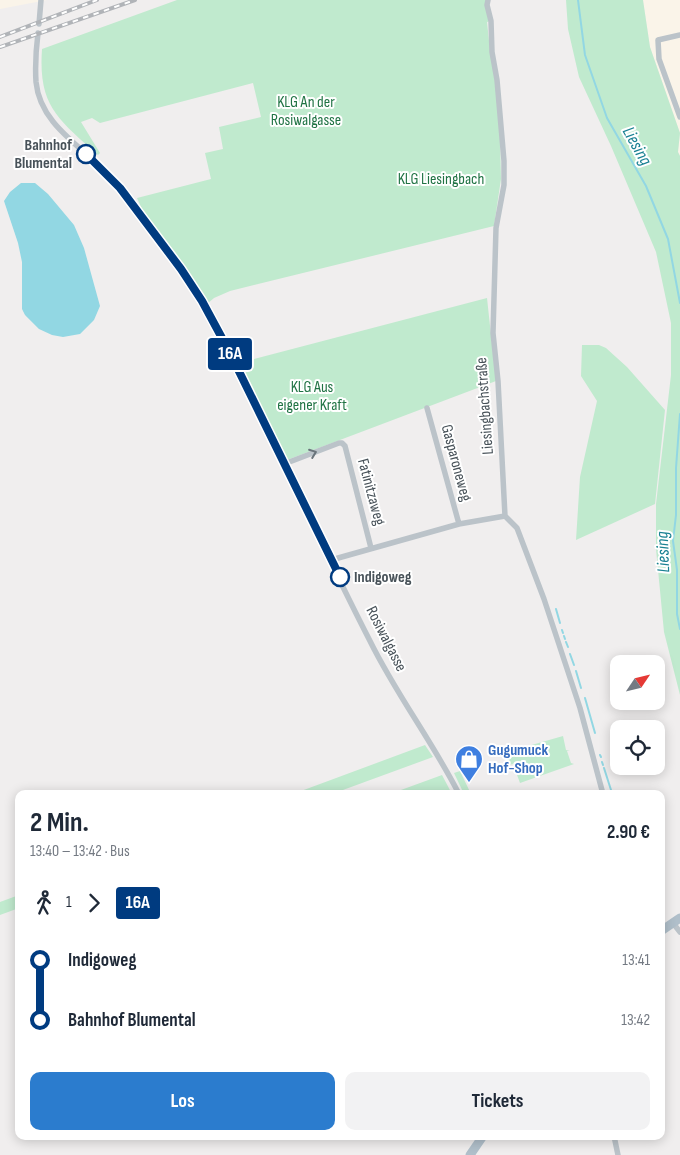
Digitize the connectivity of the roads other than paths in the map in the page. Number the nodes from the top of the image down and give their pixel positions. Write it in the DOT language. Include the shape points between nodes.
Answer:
graph roads {
  1 [pos="41,0"];
  2 [pos="488,0"];
  3 [pos="38,24"];
  4 [pos="38,33"];
  5 [pos="680,35"];
  6 [pos="680,117"];
  7 [pos="428,408"];
  8 [pos="284,464"];
  9 [pos="505,516"];
  10 [pos="459,524"];
  11 [pos="372,548"];
  12 [pos="331,560"];
  13 [pos="457,790"];
  14 [pos="601,790"];
  15 [pos="676,921"];
  16 [pos="665,928"];
  17 [pos="680,932"];
  18 [pos="480,1140"];
  19 [pos="615,1140"];
  20 [pos="470,1155"];
  21 [pos="618,1155"];
  1 -- 3 [label="street"];
  2 -- 9 [label="street, Liesingbachstraße" via="504,161 504,185 496,228 493,333"];
  4 -- 8 [label="street, Rosiwalgasse" via="36,83 45,111 57,127 116,184 188,279 229,351"];
  5 -- 6 [label="street" via="658,40 659,59"];
  7 -- 10 [label="street, Gasparoneweg"];
  8 -- 11 [label="street, Fatinitzaweg, one-way" via="342,443"];
  8 -- 12 [label="street, Rosiwalgasse"];
  9 -- 10 [label="street"];
  9 -- 14 [label="street" via="517,528 542,593 580,708"];
  10 -- 11 [label="street"];
  11 -- 12 [label="street"];
  12 -- 13 [label="street, Rosiwalgasse" via="386,672"];
  15 -- 16 [label="main road"];
  15 -- 17 [label="street"];
  18 -- 20 [label="main road"];
  19 -- 21 [label="street"];
}
